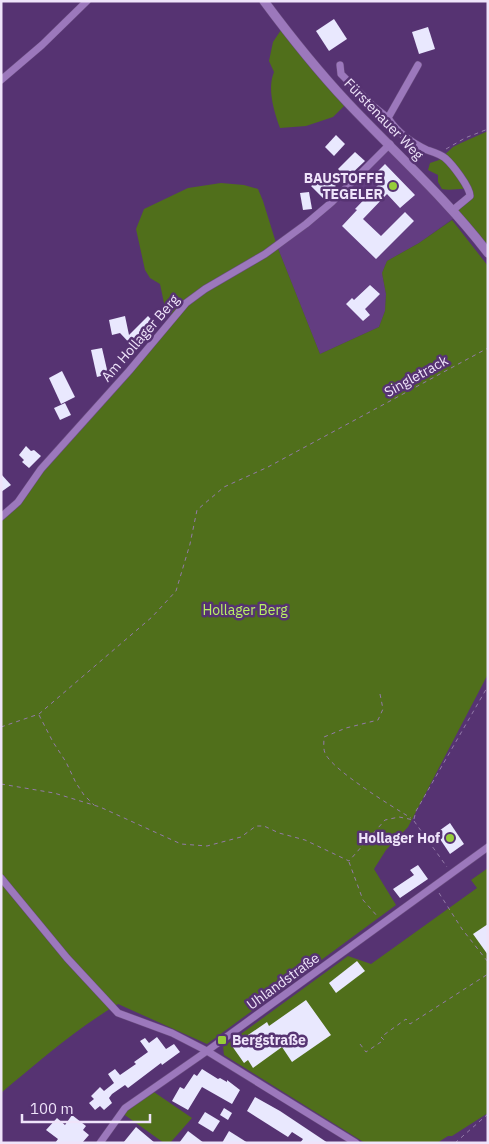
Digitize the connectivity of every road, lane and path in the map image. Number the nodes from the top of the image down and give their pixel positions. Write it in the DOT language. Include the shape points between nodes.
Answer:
graph roads {
  1 [pos="87,1"];
  2 [pos="264,1"];
  3 [pos="418,64"];
  4 [pos="340,65"];
  5 [pos="1,80"];
  6 [pos="388,118"];
  7 [pos="488,129"];
  8 [pos="390,144"];
  9 [pos="440,155"];
  10 [pos="453,210"];
  11 [pos="488,253"];
  12 [pos="488,348"];
  13 [pos="1,517"];
  14 [pos="488,686"];
  15 [pos="380,694"];
  16 [pos="39,714"];
  17 [pos="1,727"];
  18 [pos="1,784"];
  19 [pos="94,805"];
  20 [pos="414,820"];
  21 [pos="488,847"];
  22 [pos="349,861"];
  23 [pos="452,873"];
  24 [pos="1,878"];
  25 [pos="434,886"];
  26 [pos="383,924"];
  27 [pos="488,962"];
  28 [pos="488,974"];
  29 [pos="360,1044"];
  30 [pos="207,1051"];
  31 [pos="488,1114"];
  32 [pos="100,1143"];
  33 [pos="356,1143"];
  34 [pos="455,1143"];
  1 -- 5 [label="street"];
  2 -- 8 [label="street, Fürstenauer Weg" via="341,95"];
  3 -- 6 [label="street"];
  4 -- 6 [label="street" via="341,74"];
  6 -- 9 [label="street" via="417,145"];
  7 -- 9 [label="path" via="452,144"];
  8 -- 10 [label="street, Fürstenauer Weg"];
  8 -- 13 [label="street, Am Hollager Berg" via="306,224 265,254 186,303 41,469 18,502"];
  9 -- 10 [label="street" via="471,193"];
  10 -- 11 [label="street, Fürstenauer Weg"];
  12 -- 16 [label="path, Singletrack" via="268,468 224,487 197,510 176,591 152,617"];
  14 -- 20 [label="path" via="416,811"];
  15 -- 20 [label="path" via="382,709 378,720 324,737 323,750 328,760"];
  16 -- 17 [label="path"];
  16 -- 19 [label="path" via="76,783"];
  18 -- 19 [label="path" via="54,793"];
  19 -- 22 [label="path" via="181,844 207,846 241,837 256,826 264,826 305,840"];
  20 -- 22 [label="path" via="399,817 385,820"];
  20 -- 23 [label="path"];
  21 -- 23 [label="street, Uhlandstraße"];
  22 -- 26 [label="path" via="363,900"];
  23 -- 25 [label="street, Uhlandstraße"];
  24 -- 30 [label="street" via="67,958 118,1013 172,1033"];
  25 -- 26 [label="street, Uhlandstraße"];
  25 -- 27 [label="path"];
  26 -- 30 [label="street, Uhlandstraße"];
  28 -- 29 [label="path" via="410,1024 406,1019 366,1052"];
  30 -- 32 [label="street, Uhlandstraße" via="125,1108"];
  30 -- 33 [label="street"];
  31 -- 34 [label="path"];
}
